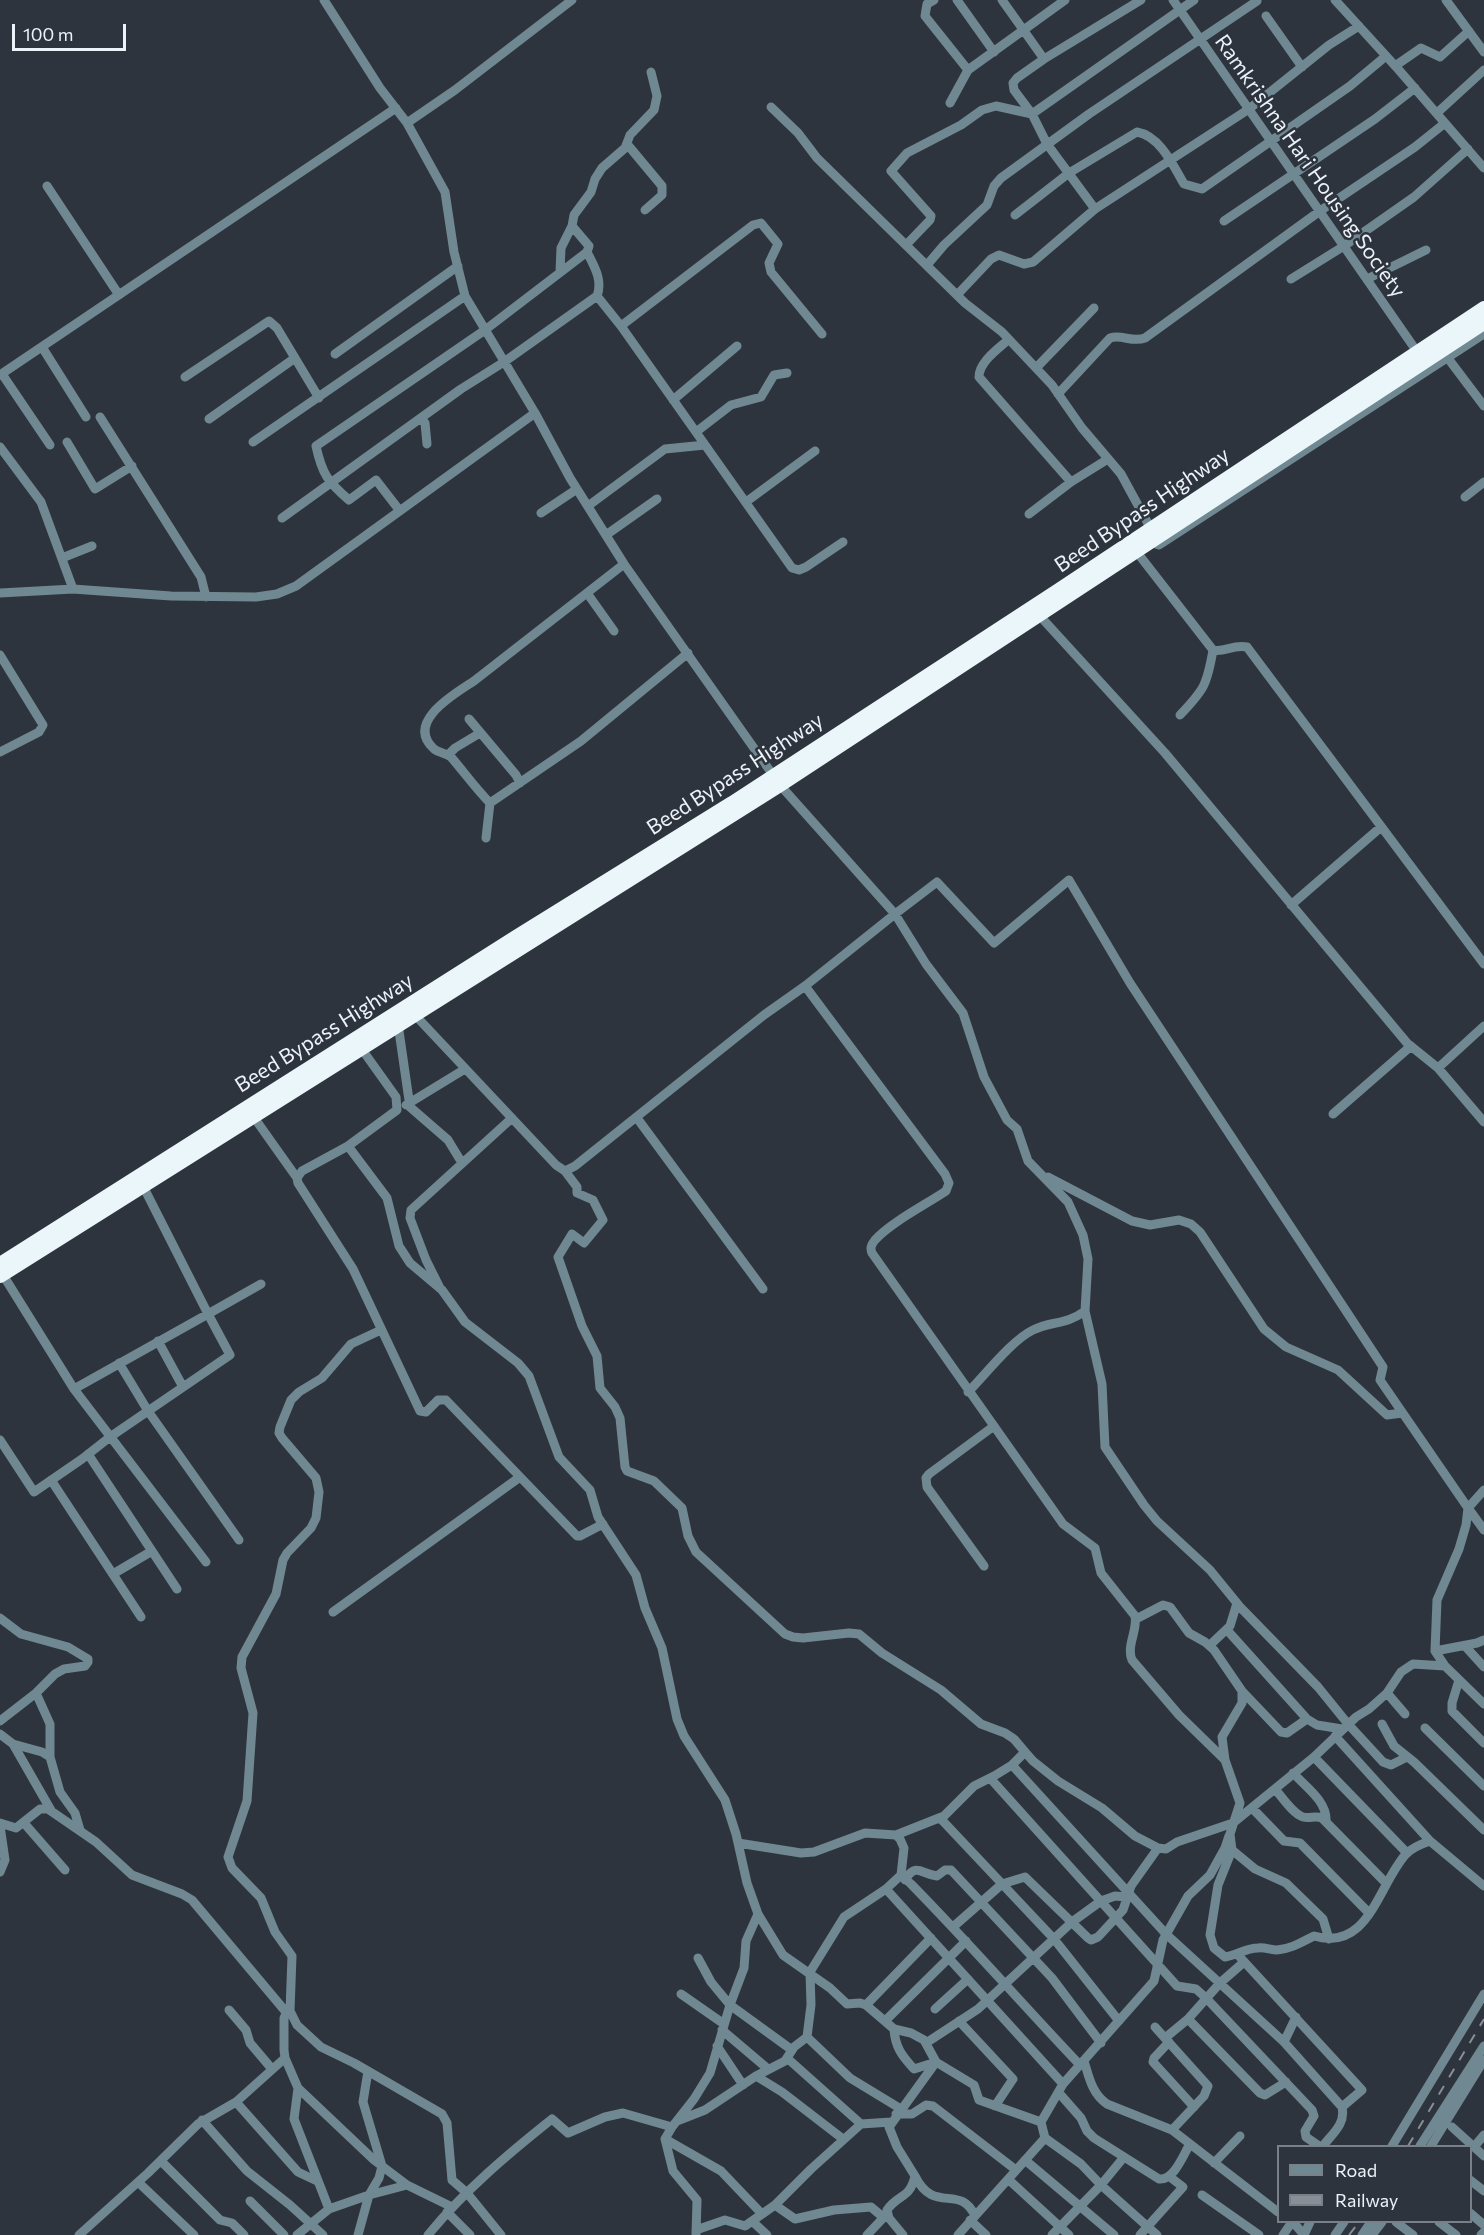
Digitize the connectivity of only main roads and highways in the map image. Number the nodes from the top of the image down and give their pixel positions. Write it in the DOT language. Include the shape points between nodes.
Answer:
graph roads {
  1 [pos="1484,308"];
  2 [pos="1484,323"];
  3 [pos="1419,354"];
  4 [pos="1130,549"];
  5 [pos="776,780"];
  6 [pos="1,1272"];
  1 -- 3 [label="highway, Beed Bypass Highway"];
  2 -- 3 [label="highway, Beed Bypass Highway" via="1444,354"];
  3 -- 4 [label="highway, Beed Bypass Highway"];
  4 -- 5 [label="highway, Beed Bypass Highway"];
  4 -- 5 [label="highway, Beed Bypass Highway" via="1040,615"];
  5 -- 6 [label="highway, Beed Bypass Highway"];
  5 -- 6 [label="highway, Beed Bypass Highway" via="361,1048"];
}
